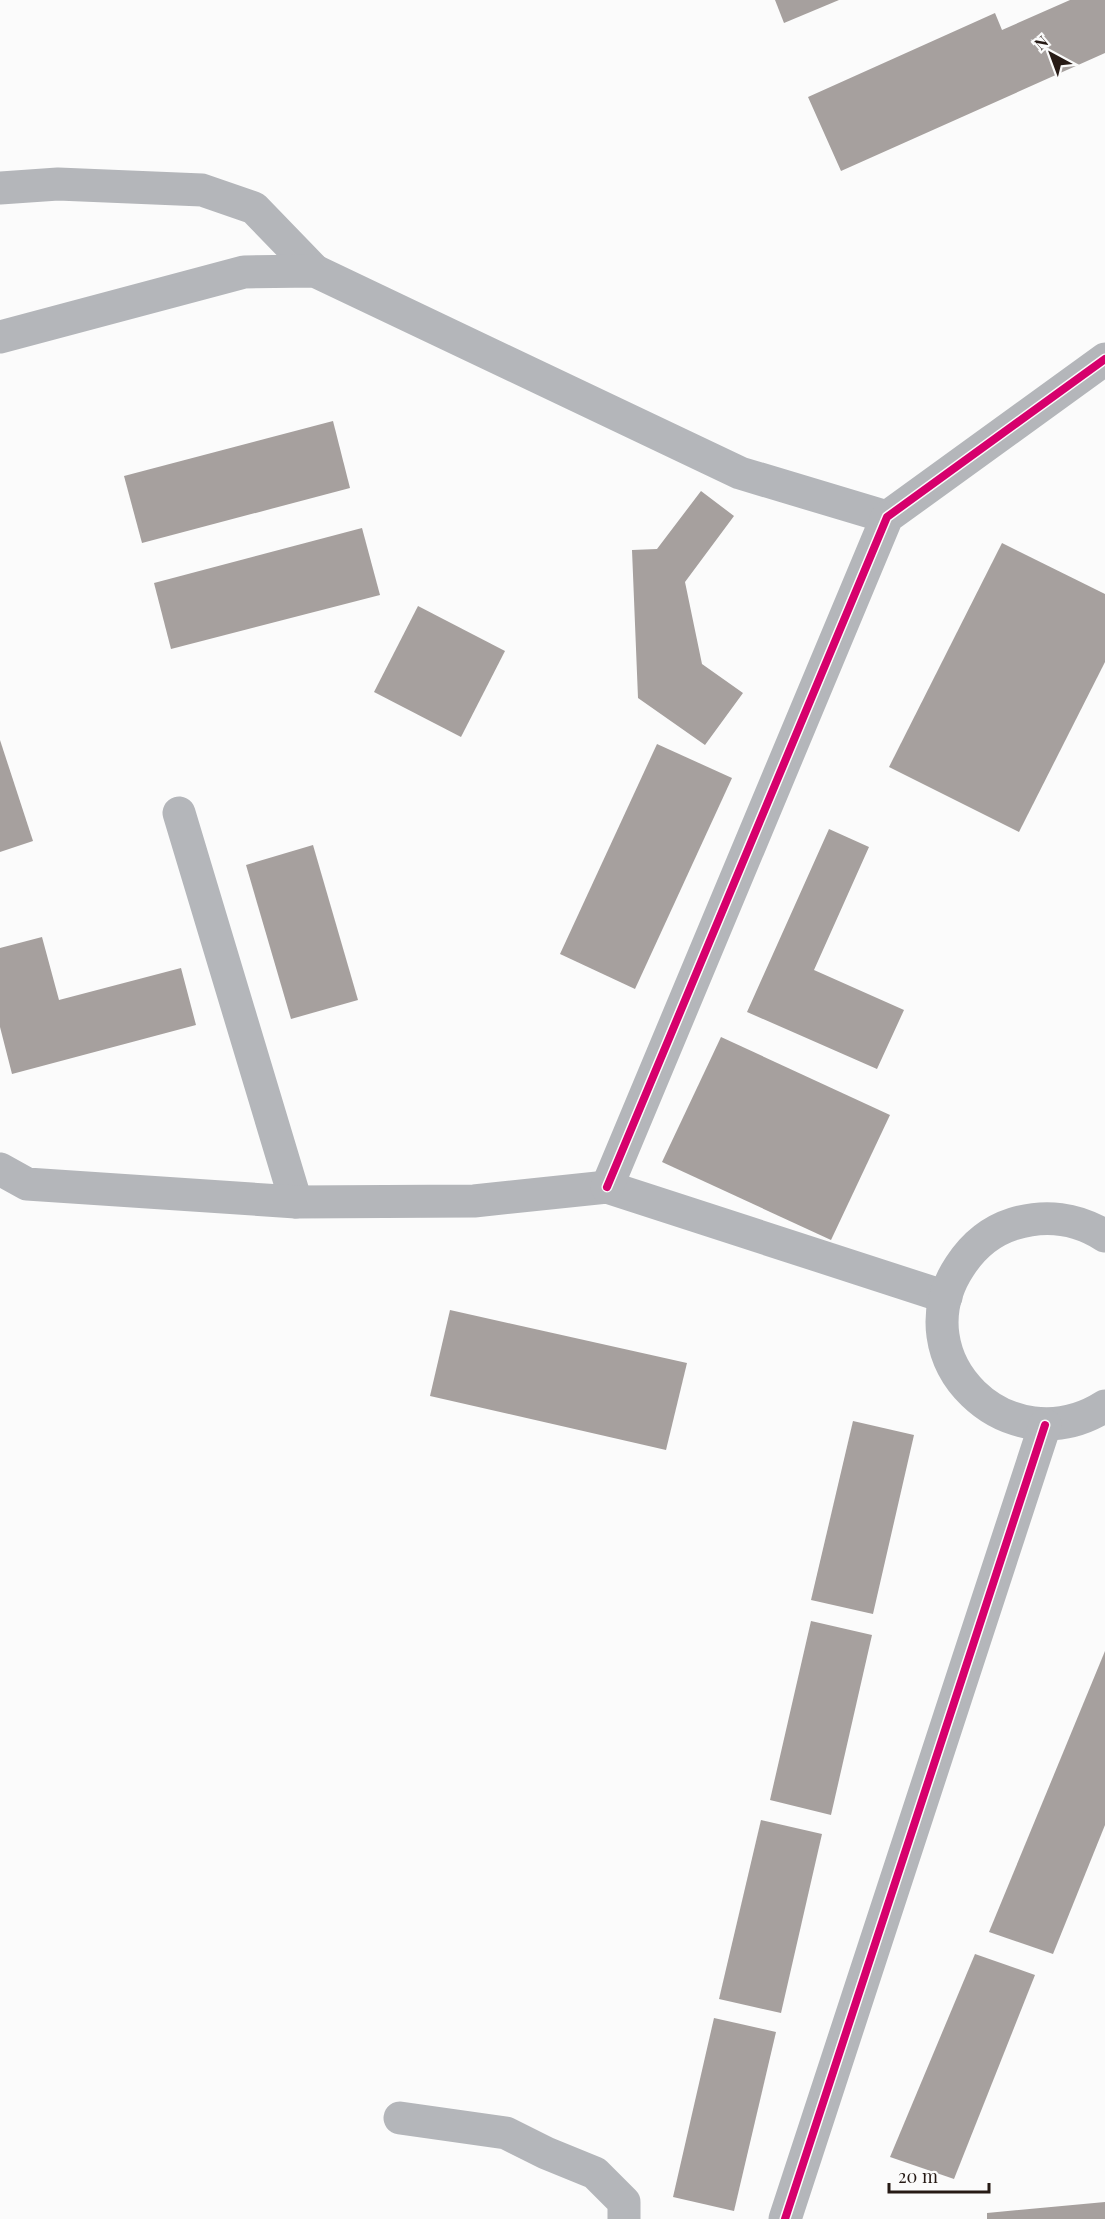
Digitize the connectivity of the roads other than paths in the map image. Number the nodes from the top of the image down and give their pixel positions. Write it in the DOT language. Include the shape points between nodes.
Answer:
graph roads {
  1 [pos="0,188"];
  2 [pos="315,271"];
  3 [pos="0,337"];
  4 [pos="1105,359"];
  5 [pos="887,517"];
  6 [pos="179,813"];
  7 [pos="0,1169"];
  8 [pos="607,1187"];
  9 [pos="296,1202"];
  10 [pos="1105,1236"];
  11 [pos="946,1297"];
  12 [pos="1105,1406"];
  13 [pos="1045,1425"];
  14 [pos="400,2118"];
  15 [pos="624,2219"];
  16 [pos="785,2219"];
  1 -- 2 [label="street" via="58,184 201,190 254,208"];
  2 -- 3 [label="street" via="244,272"];
  2 -- 5 [label="street" via="740,473"];
  4 -- 5 [label="street"];
  5 -- 8 [label="street"];
  6 -- 9 [label="street"];
  7 -- 9 [label="street" via="27,1184"];
  8 -- 9 [label="street" via="474,1201"];
  8 -- 11 [label="street"];
  10 -- 11 [label="street" via="1093,1228 1049,1218 1004,1227 967,1256"];
  11 -- 13 [label="street" via="945,1343 964,1385 1000,1414"];
  12 -- 13 [label="street" via="1068,1423"];
  13 -- 16 [label="street"];
  14 -- 15 [label="street" via="506,2133 595,2173 624,2202"];
}
